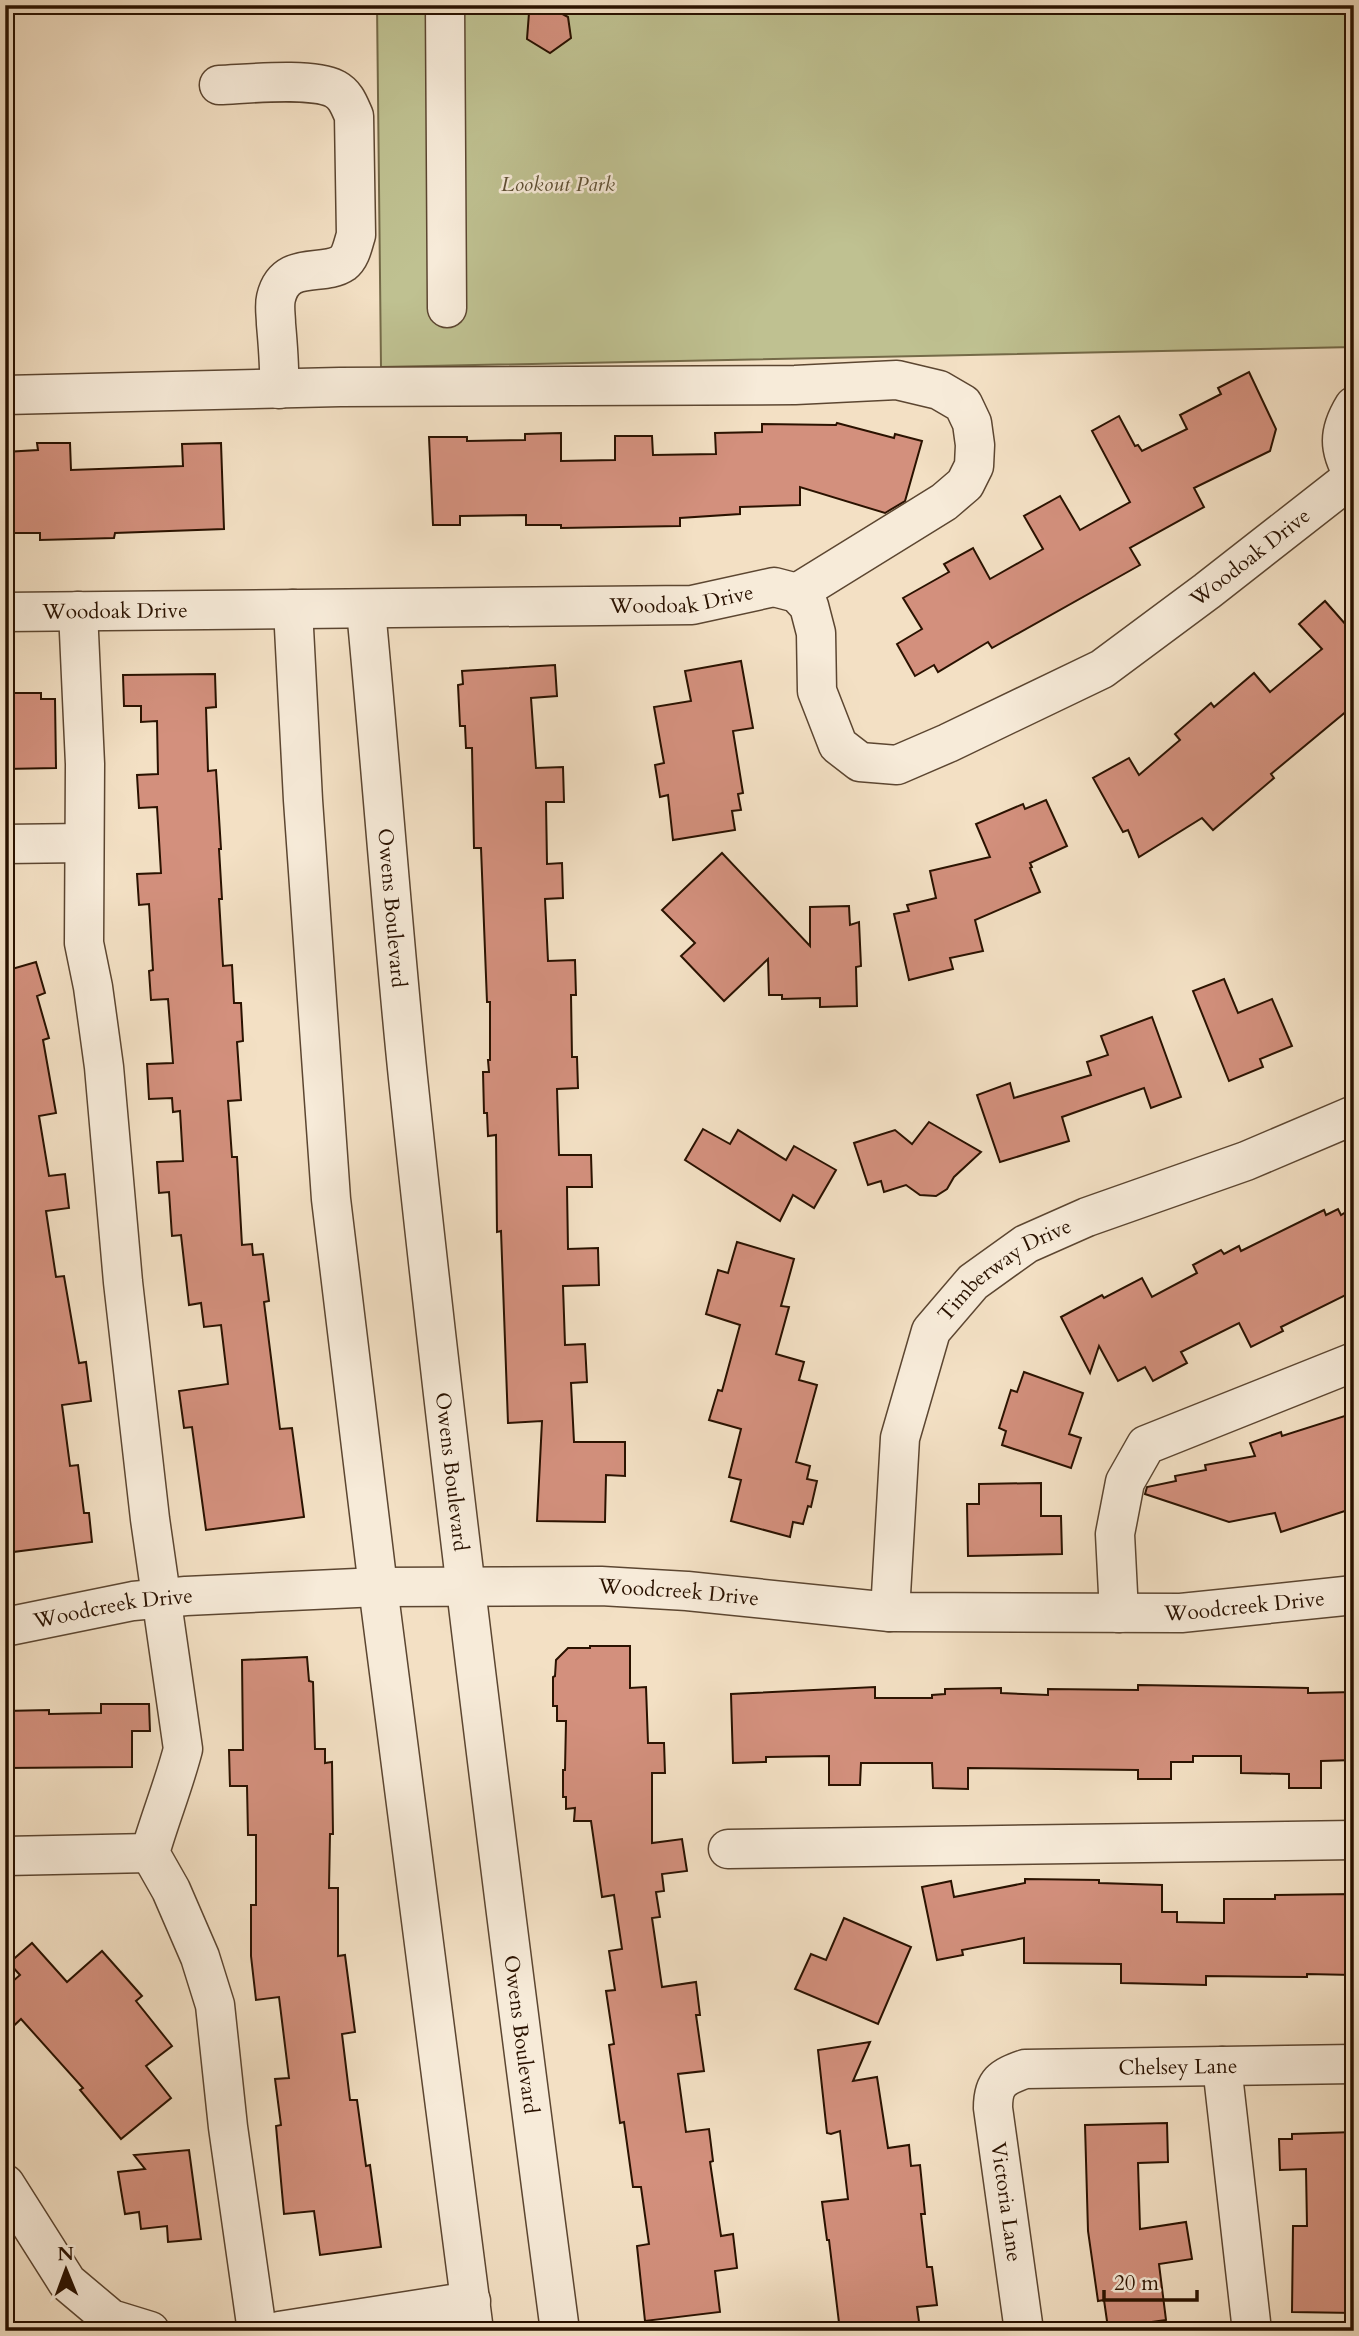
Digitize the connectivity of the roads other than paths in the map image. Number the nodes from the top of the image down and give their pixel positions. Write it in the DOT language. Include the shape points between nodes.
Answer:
graph roads {
  1 [pos="445,5"];
  2 [pos="219,85"];
  3 [pos="447,309"];
  4 [pos="279,389"];
  5 [pos="5,396"];
  6 [pos="1354,406"];
  7 [pos="1354,476"];
  8 [pos="797,593"];
  9 [pos="293,610"];
  10 [pos="366,610"];
  11 [pos="78,611"];
  12 [pos="5,612"];
  13 [pos="84,843"];
  14 [pos="5,844"];
  15 [pos="1354,1115"];
  16 [pos="1354,1362"];
  17 [pos="465,1585"];
  18 [pos="378,1587"];
  19 [pos="1354,1595"];
  20 [pos="163,1598"];
  21 [pos="890,1612"];
  22 [pos="1119,1613"];
  23 [pos="5,1627"];
  24 [pos="1354,1840"];
  25 [pos="728,1849"];
  26 [pos="150,1853"];
  27 [pos="5,1856"];
  28 [pos="1354,2064"];
  29 [pos="1222,2066"];
  30 [pos="1004,2076"];
  31 [pos="5,2184"];
  32 [pos="472,2316"];
  33 [pos="150,2331"];
  34 [pos="257,2331"];
  35 [pos="279,2331"];
  36 [pos="560,2331"];
  37 [pos="1024,2331"];
  38 [pos="1252,2331"];
  1 -- 3 [label="street"];
  2 -- 4 [label="street" via="307,83 334,89 346,98 354,116 354,243 344,263 303,271 280,285 275,300"];
  4 -- 5 [label="street"];
  4 -- 8 [label="street" via="795,386 897,380 939,390 963,404 975,445 974,467 965,484 944,502"];
  6 -- 7 [label="street, Woodoak Drive" via="1341,441 1344,460"];
  7 -- 8 [label="street, Woodoak Drive" via="1101,669 897,765 860,762 838,745 817,691 816,633 808,606"];
  8 -- 10 [label="street, Woodoak Drive" via="774,587 692,605"];
  9 -- 10 [label="street, Woodoak Drive"];
  9 -- 11 [label="street, Woodoak Drive"];
  9 -- 18 [label="street" via="331,1199"];
  10 -- 17 [label="street, Owens Boulevard" via="408,1070"];
  11 -- 12 [label="street, Woodoak Drive"];
  11 -- 13 [label="street"];
  13 -- 14 [label="street"];
  13 -- 20 [label="street" via="84,943 104,1066 124,1295"];
  15 -- 21 [label="street, Timberway Drive" via="1246,1161 1087,1217 1026,1244 973,1282 931,1331 900,1438"];
  16 -- 22 [label="street" via="1146,1445 1125,1482 1115,1534"];
  17 -- 18 [label="street, Woodcreek Drive"];
  17 -- 21 [label="street, Woodcreek Drive" via="687,1591"];
  17 -- 36 [label="street, Owens Boulevard"];
  18 -- 20 [label="street, Woodcreek Drive"];
  18 -- 32 [label="street"];
  19 -- 22 [label="street, Woodcreek Drive" via="1181,1613"];
  20 -- 23 [label="street, Woodcreek Drive"];
  20 -- 26 [label="street" via="183,1749"];
  21 -- 22 [label="street, Woodcreek Drive"];
  24 -- 25 [label="street"];
  26 -- 27 [label="street"];
  26 -- 34 [label="street" via="200,1957 215,2004"];
  28 -- 29 [label="street, Chelsey Lane"];
  29 -- 30 [label="street, Chelsey Lane" via="1025,2069"];
  29 -- 38 [label="street"];
  30 -- 37 [label="street, Victoria Lane" via="993,2092 993,2108"];
  31 -- 33 [label="street" via="67,2282 111,2319"];
  32 -- 35 [label="street"];
}
